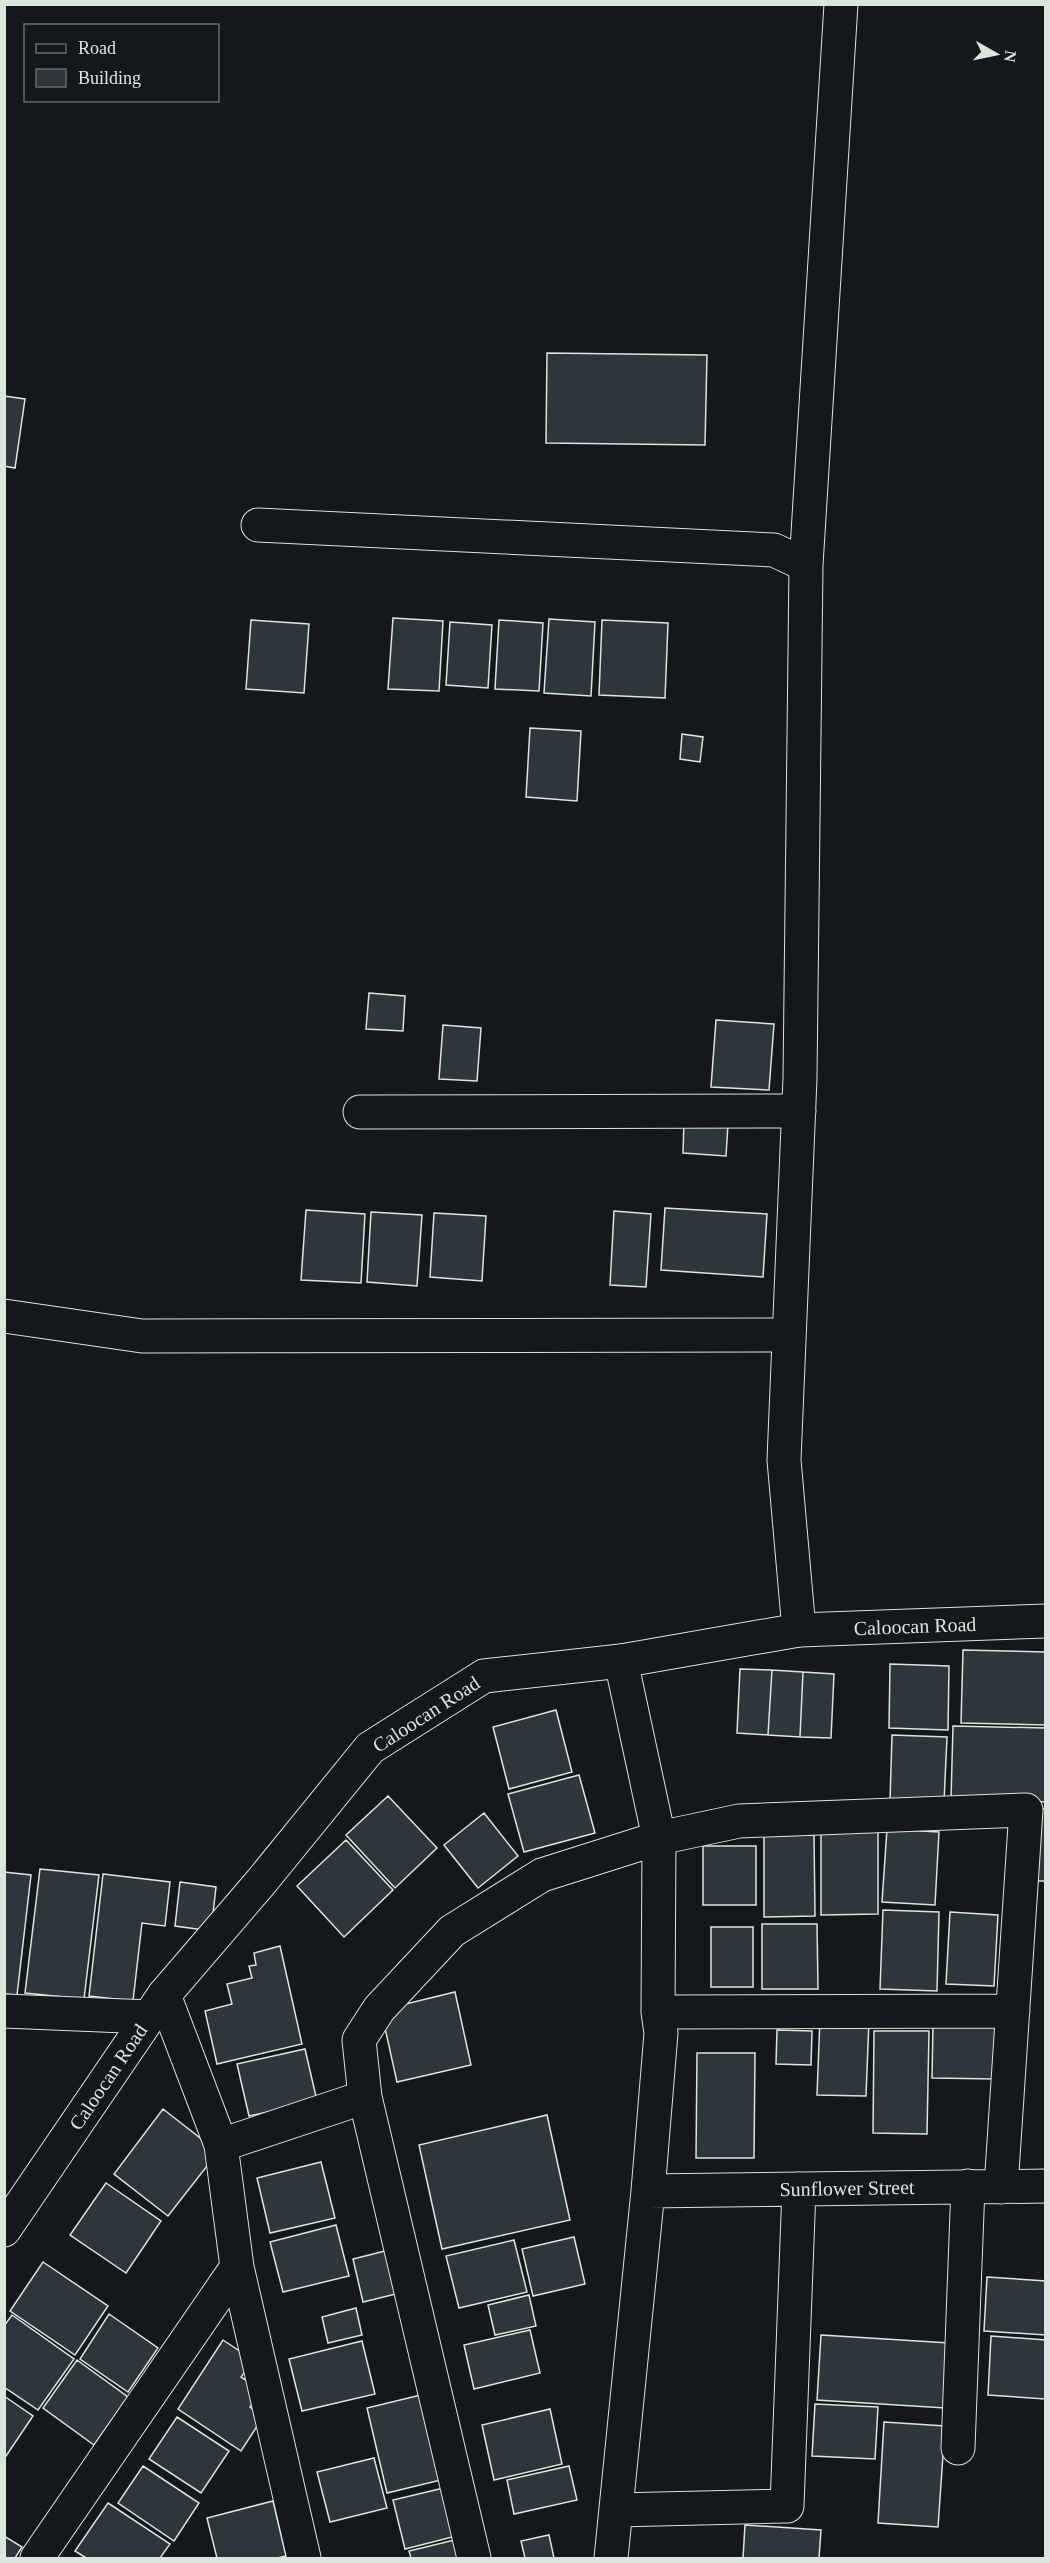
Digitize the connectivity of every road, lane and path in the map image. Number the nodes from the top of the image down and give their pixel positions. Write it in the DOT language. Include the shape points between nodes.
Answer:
graph roads {
  1 [pos="841,4"];
  2 [pos="258,525"];
  3 [pos="806,564"];
  4 [pos="799,1111"];
  5 [pos="360,1112"];
  6 [pos="4,1316"];
  7 [pos="789,1335"];
  8 [pos="1046,1621"];
  9 [pos="799,1630"];
  10 [pos="621,1661"];
  11 [pos="659,1838"];
  12 [pos="1033,1889"];
  13 [pos="156,2006"];
  14 [pos="4,2011"];
  15 [pos="1013,2011"];
  16 [pos="658,2012"];
  17 [pos="365,2097"];
  18 [pos="221,2145"];
  19 [pos="968,2186"];
  20 [pos="1046,2186"];
  21 [pos="1001,2187"];
  22 [pos="799,2189"];
  23 [pos="648,2191"];
  24 [pos="4,2230"];
  25 [pos="237,2267"];
  26 [pos="958,2448"];
  27 [pos="616,2510"];
  28 [pos="37,2559"];
  29 [pos="304,2559"];
  30 [pos="474,2559"];
  31 [pos="611,2559"];
  1 -- 3 [label="street"];
  2 -- 3 [label="street" via="774,550"];
  3 -- 4 [label="street"];
  4 -- 5 [label="street"];
  4 -- 7 [label="street"];
  6 -- 7 [label="street" via="142,1336"];
  7 -- 9 [label="street" via="784,1460"];
  8 -- 9 [label="street, Caloocan Road"];
  9 -- 10 [label="street, Caloocan Road"];
  10 -- 11 [label="street"];
  10 -- 13 [label="street, Caloocan Road" via="484,1676 370,1748"];
  11 -- 12 [label="street" via="739,1821 1026,1810"];
  11 -- 16 [label="street"];
  11 -- 17 [label="street" via="542,1875 452,1930 379,2009 358,2040"];
  12 -- 15 [label="street"];
  13 -- 14 [label="street"];
  13 -- 18 [label="street"];
  13 -- 24 [label="street, Caloocan Road"];
  15 -- 16 [label="street"];
  15 -- 21 [label="street"];
  16 -- 23 [label="street" via="661,2033"];
  17 -- 18 [label="street"];
  17 -- 30 [label="street"];
  18 -- 25 [label="street"];
  19 -- 21 [label="street, Sunflower Street"];
  19 -- 22 [label="street, Sunflower Street"];
  19 -- 26 [label="street"];
  20 -- 21 [label="street, Sunflower Street"];
  22 -- 23 [label="street, Sunflower Street"];
  22 -- 27 [label="street" via="787,2506"];
  23 -- 27 [label="street"];
  25 -- 28 [label="street"];
  25 -- 29 [label="street"];
  27 -- 31 [label="street"];
}
